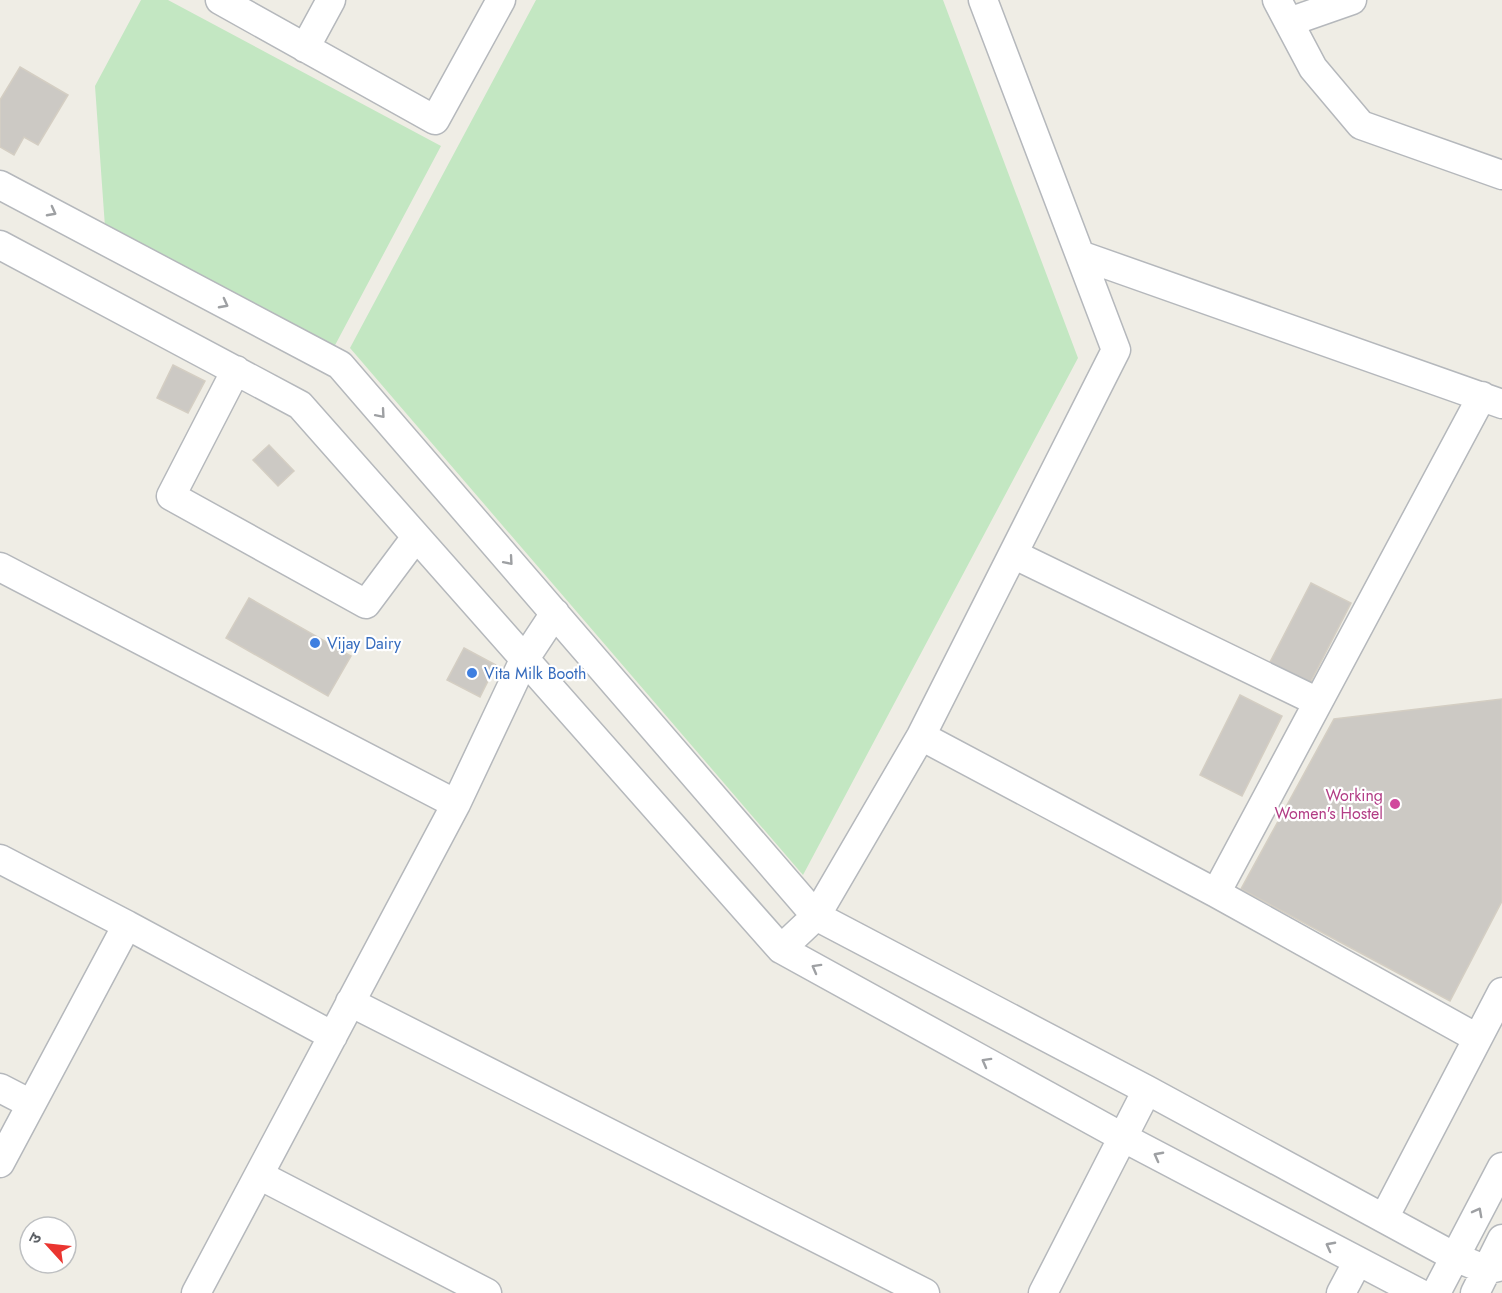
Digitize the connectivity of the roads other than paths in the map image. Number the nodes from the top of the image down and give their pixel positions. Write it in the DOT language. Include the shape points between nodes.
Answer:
graph roads {
  1 [pos="220,0"];
  2 [pos="331,0"];
  3 [pos="501,0"];
  4 [pos="983,0"];
  5 [pos="1352,0"];
  6 [pos="1283,11"];
  7 [pos="305,48"];
  8 [pos="1502,175"];
  9 [pos="0,185"];
  10 [pos="0,245"];
  11 [pos="1080,255"];
  12 [pos="236,370"];
  13 [pos="1492,400"];
  14 [pos="416,537"];
  15 [pos="1013,554"];
  16 [pos="0,567"];
  17 [pos="555,614"];
  18 [pos="524,660"];
  19 [pos="1318,702"];
  20 [pos="921,736"];
  21 [pos="456,804"];
  22 [pos="0,859"];
  23 [pos="1216,893"];
  24 [pos="816,916"];
  25 [pos="127,925"];
  26 [pos="781,949"];
  27 [pos="1502,992"];
  28 [pos="350,1002"];
  29 [pos="333,1036"];
  30 [pos="1477,1038"];
  31 [pos="0,1088"];
  32 [pos="1147,1090"];
  33 [pos="31,1104"];
  34 [pos="1124,1138"];
  35 [pos="0,1163"];
  36 [pos="1502,1167"];
  37 [pos="259,1175"];
  38 [pos="1384,1218"];
  39 [pos="1502,1239"];
  40 [pos="1455,1257"];
  41 [pos="1358,1261"];
  42 [pos="1487,1277"];
  43 [pos="469,1289"];
  44 [pos="196,1293"];
  45 [pos="925,1293"];
  46 [pos="1043,1293"];
  47 [pos="1341,1293"];
  48 [pos="1419,1293"];
  49 [pos="1436,1293"];
  1 -- 7 [label="street"];
  2 -- 7 [label="street"];
  3 -- 7 [label="street" via="435,120"];
  4 -- 11 [label="street"];
  5 -- 6 [label="street"];
  6 -- 8 [label="street" via="1313,68 1361,125"];
  9 -- 17 [label="street, one-way" via="340,365"];
  10 -- 12 [label="street"];
  11 -- 13 [label="street"];
  11 -- 15 [label="street" via="1116,351"];
  12 -- 14 [label="street" via="300,405"];
  12 -- 14 [label="street" via="171,496 366,604"];
  13 -- 19 [label="street"];
  14 -- 18 [label="street"];
  15 -- 19 [label="street"];
  15 -- 20 [label="street"];
  16 -- 21 [label="street"];
  17 -- 18 [label="street"];
  17 -- 24 [label="street"];
  18 -- 21 [label="street"];
  18 -- 26 [label="street"];
  19 -- 23 [label="street"];
  20 -- 23 [label="street"];
  20 -- 24 [label="street"];
  21 -- 28 [label="street"];
  22 -- 25 [label="street"];
  23 -- 30 [label="street"];
  24 -- 26 [label="street"];
  24 -- 32 [label="street"];
  25 -- 29 [label="street"];
  25 -- 33 [label="street"];
  34 -- 26 [label="street, one-way"];
  27 -- 30 [label="street"];
  28 -- 29 [label="street"];
  28 -- 45 [label="street"];
  29 -- 37 [label="street"];
  30 -- 38 [label="street"];
  31 -- 33 [label="street"];
  32 -- 34 [label="street"];
  32 -- 38 [label="street"];
  33 -- 35 [label="street"];
  41 -- 34 [label="street, one-way"];
  34 -- 46 [label="street"];
  40 -- 36 [label="street, one-way"];
  37 -- 43 [label="street"];
  37 -- 44 [label="street"];
  38 -- 40 [label="street"];
  39 -- 42 [label="street"];
  40 -- 42 [label="street"];
  40 -- 49 [label="street"];
  41 -- 47 [label="street"];
  41 -- 48 [label="street"];
}
